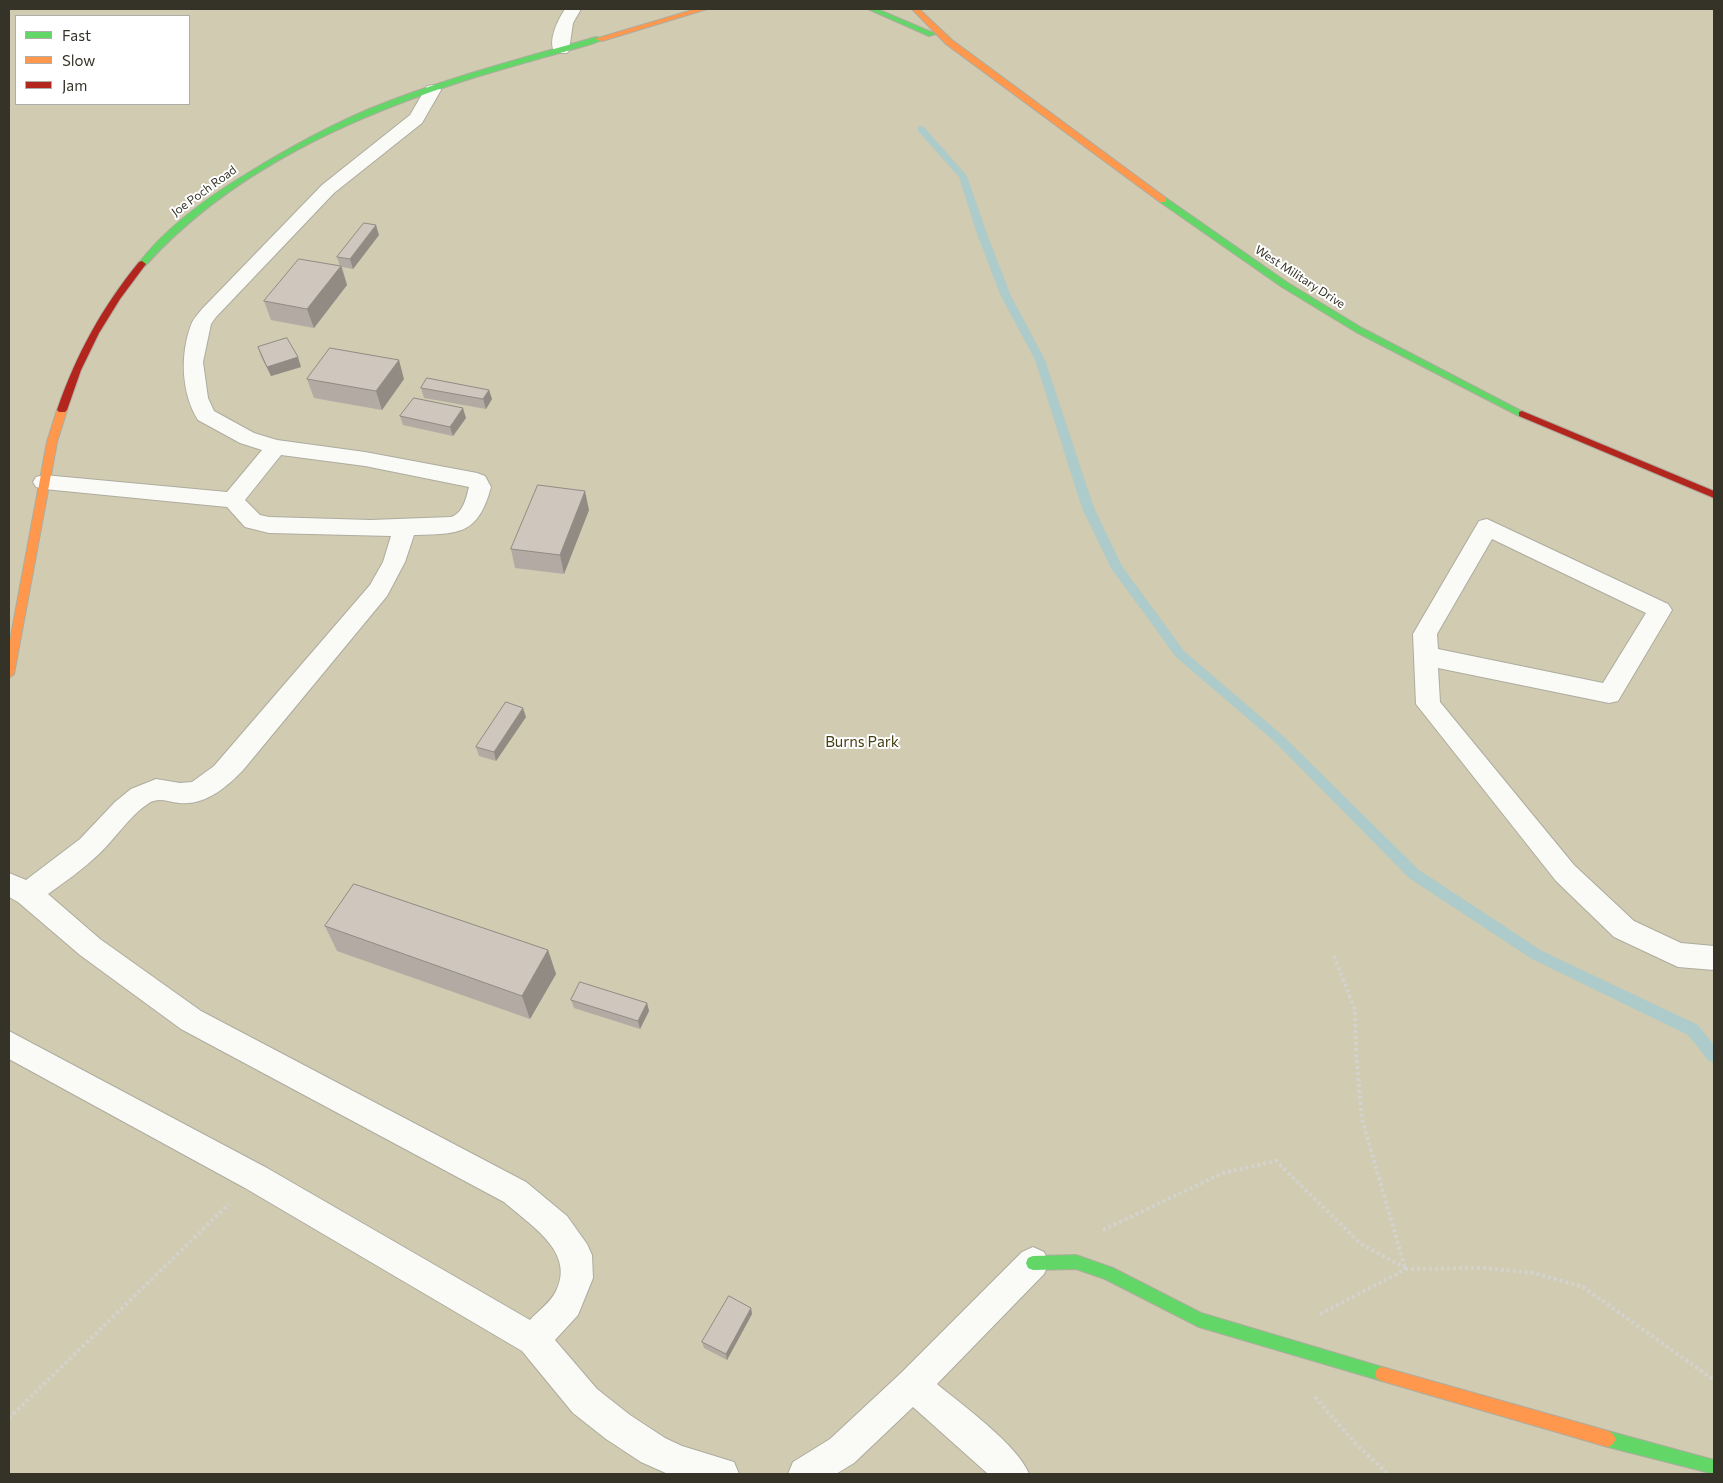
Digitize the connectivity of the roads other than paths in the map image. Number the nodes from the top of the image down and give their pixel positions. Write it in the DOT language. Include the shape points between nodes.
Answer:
graph roads {
  1 [pos="573,9"];
  2 [pos="703,9"];
  3 [pos="871,9"];
  4 [pos="915,9"];
  5 [pos="949,42"];
  6 [pos="561,50"];
  7 [pos="432,90"];
  8 [pos="276,447"];
  9 [pos="44,482"];
  10 [pos="1714,495"];
  11 [pos="233,500"];
  12 [pos="405,528"];
  13 [pos="1426,656"];
  14 [pos="9,674"];
  15 [pos="18,889"];
  16 [pos="1714,958"];
  17 [pos="9,1044"];
  18 [pos="1033,1263"];
  19 [pos="533,1340"];
  20 [pos="913,1385"];
  21 [pos="1714,1468"];
  22 [pos="722,1474"];
  23 [pos="805,1474"];
  24 [pos="1012,1474"];
  1 -- 6 [label="lane" via="560,34"];
  2 -- 6 [label="street, Joe Poch Road"];
  3 -- 5 [label="street"];
  4 -- 5 [label="street, West Military Drive"];
  5 -- 10 [label="street, West Military Drive" via="1175,209 1285,285 1351,325 1536,422"];
  6 -- 7 [label="street, Joe Poch Road"];
  7 -- 8 [label="lane" via="416,119 328,189 201,324 193,362 198,398 205,415 247,438"];
  7 -- 9 [label="street, Joe Poch Road" via="324,132 274,160 229,187 158,246 99,324 74,374 52,442"];
  8 -- 11 [label="lane"];
  8 -- 12 [label="lane" via="446,473 477,481 480,487 476,499 462,522"];
  9 -- 11 [label="lane"];
  9 -- 14 [label="street, Joe Poch Road"];
  11 -- 12 [label="lane" via="253,521 269,525"];
  12 -- 15 [label="lane" via="394,562 379,590 235,762 215,781 191,793 158,788 146,792 136,798 87,848"];
  13 -- 13 [label="lane" via="1425,634 1487,527 1660,610 1609,694"];
  13 -- 16 [label="lane" via="1428,704 1564,873 1624,929 1678,955"];
  15 -- 19 [label="lane" via="90,947 191,1020 515,1192 556,1227 576,1255 577,1278 567,1304"];
  17 -- 19 [label="lane" via="256,1178"];
  18 -- 20 [label="lane"];
  18 -- 21 [label="street" via="1076,1262 1108,1273 1199,1320 1569,1429"];
  19 -- 22 [label="lane" via="585,1401 618,1427 653,1450 679,1462"];
  20 -- 23 [label="lane" via="842,1451"];
  20 -- 24 [label="lane"];
}
